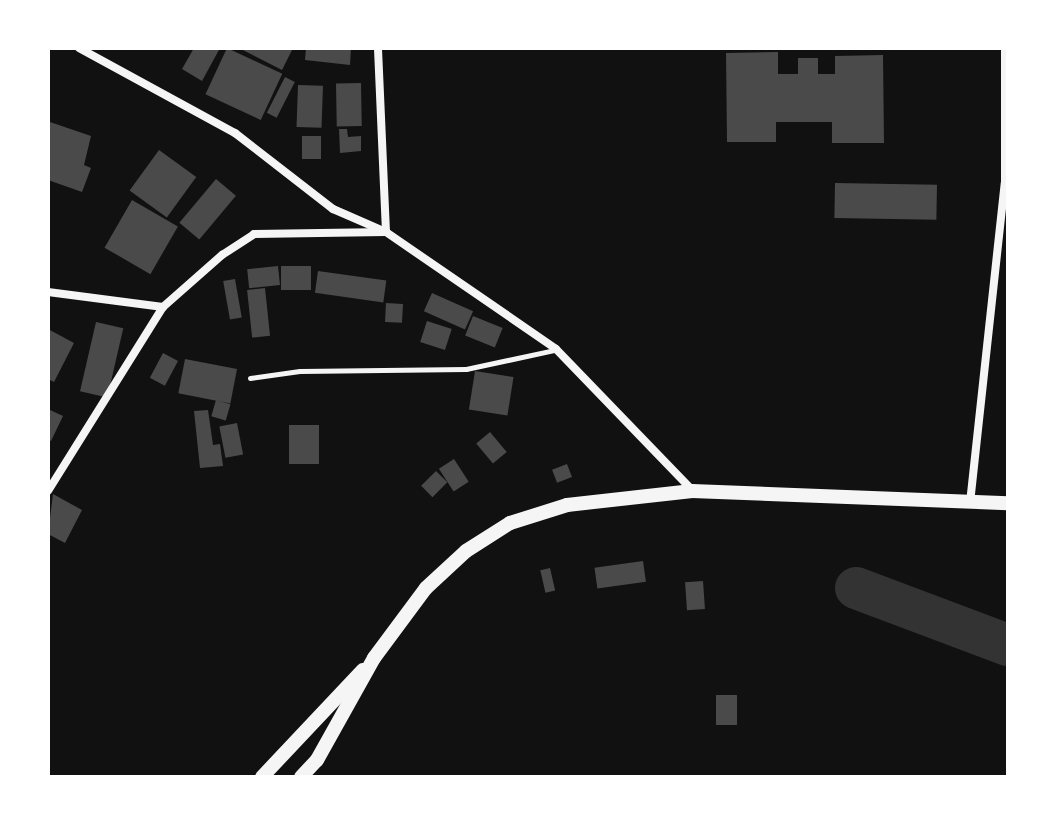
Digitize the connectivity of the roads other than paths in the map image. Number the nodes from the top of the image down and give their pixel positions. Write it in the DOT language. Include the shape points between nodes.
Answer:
graph roads {
  1 [pos="79,48"];
  2 [pos="378,48"];
  3 [pos="1005,48"];
  4 [pos="386,232"];
  5 [pos="48,292"];
  6 [pos="163,307"];
  7 [pos="556,349"];
  8 [pos="250,378"];
  9 [pos="48,491"];
  10 [pos="692,491"];
  11 [pos="970,503"];
  12 [pos="1008,503"];
  13 [pos="374,658"];
  14 [pos="317,760"];
  15 [pos="262,777"];
  16 [pos="301,777"];
  17 [pos="316,777"];
  1 -- 4 [label="street" via="235,133 333,209"];
  2 -- 4 [label="street"];
  3 -- 11 [label="street" via="1005,183"];
  4 -- 6 [label="street" via="254,234 180,287"];
  4 -- 7 [label="street"];
  5 -- 6 [label="street"];
  6 -- 9 [label="street"];
  7 -- 8 [label="lane" via="466,369 300,371"];
  7 -- 10 [label="street"];
  10 -- 11 [label="main road" via="742,489"];
  10 -- 13 [label="main road" via="567,505 510,523 466,551 426,588"];
  11 -- 12 [label="main road"];
  13 -- 14 [label="main road"];
  13 -- 15 [label="main road"];
  14 -- 16 [label="main road"];
  14 -- 17 [label="main road"];
}
